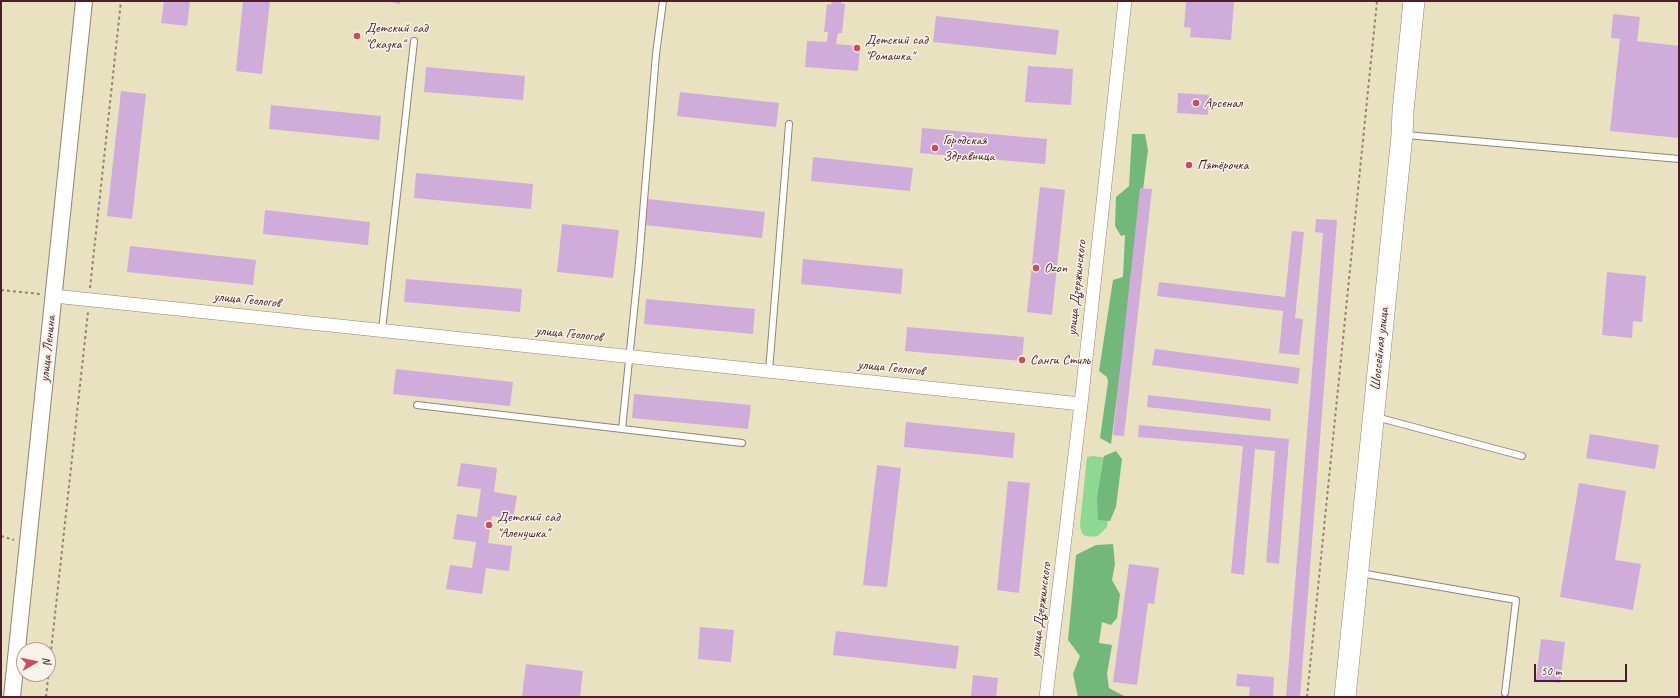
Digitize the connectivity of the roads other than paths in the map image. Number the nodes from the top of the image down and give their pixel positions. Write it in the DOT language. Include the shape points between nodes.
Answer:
graph roads {
  1 [pos="84,1"];
  2 [pos="662,1"];
  3 [pos="1125,1"];
  4 [pos="1414,1"];
  5 [pos="414,41"];
  6 [pos="789,124"];
  7 [pos="1402,135"];
  8 [pos="1679,159"];
  9 [pos="54,296"];
  10 [pos="382,330"];
  11 [pos="629,356"];
  12 [pos="769,371"];
  13 [pos="1081,404"];
  14 [pos="417,405"];
  15 [pos="1372,416"];
  16 [pos="622,429"];
  17 [pos="742,443"];
  18 [pos="1522,456"];
  19 [pos="1357,572"];
  20 [pos="1505,693"];
  21 [pos="12,697"];
  22 [pos="1046,697"];
  23 [pos="1345,697"];
  1 -- 9 [label="street, улица Ленина"];
  2 -- 11 [label="lane"];
  3 -- 13 [label="street, улица Дзержинского"];
  4 -- 7 [label="highway, Шоссейная улица"];
  5 -- 10 [label="lane"];
  6 -- 12 [label="lane"];
  7 -- 8 [label="lane"];
  7 -- 15 [label="highway, Шоссейная улица"];
  9 -- 10 [label="street, улица Геологов"];
  9 -- 21 [label="street, улица Ленина"];
  10 -- 11 [label="street, улица Геологов"];
  11 -- 12 [label="street, улица Геологов"];
  11 -- 16 [label="lane"];
  12 -- 13 [label="street, улица Геологов"];
  13 -- 22 [label="street, улица Дзержинского"];
  14 -- 16 [label="lane"];
  15 -- 18 [label="lane"];
  15 -- 19 [label="highway, Шоссейная улица"];
  16 -- 17 [label="lane"];
  19 -- 20 [label="lane" via="1516,600"];
  19 -- 23 [label="highway, Шоссейная улица"];
}
